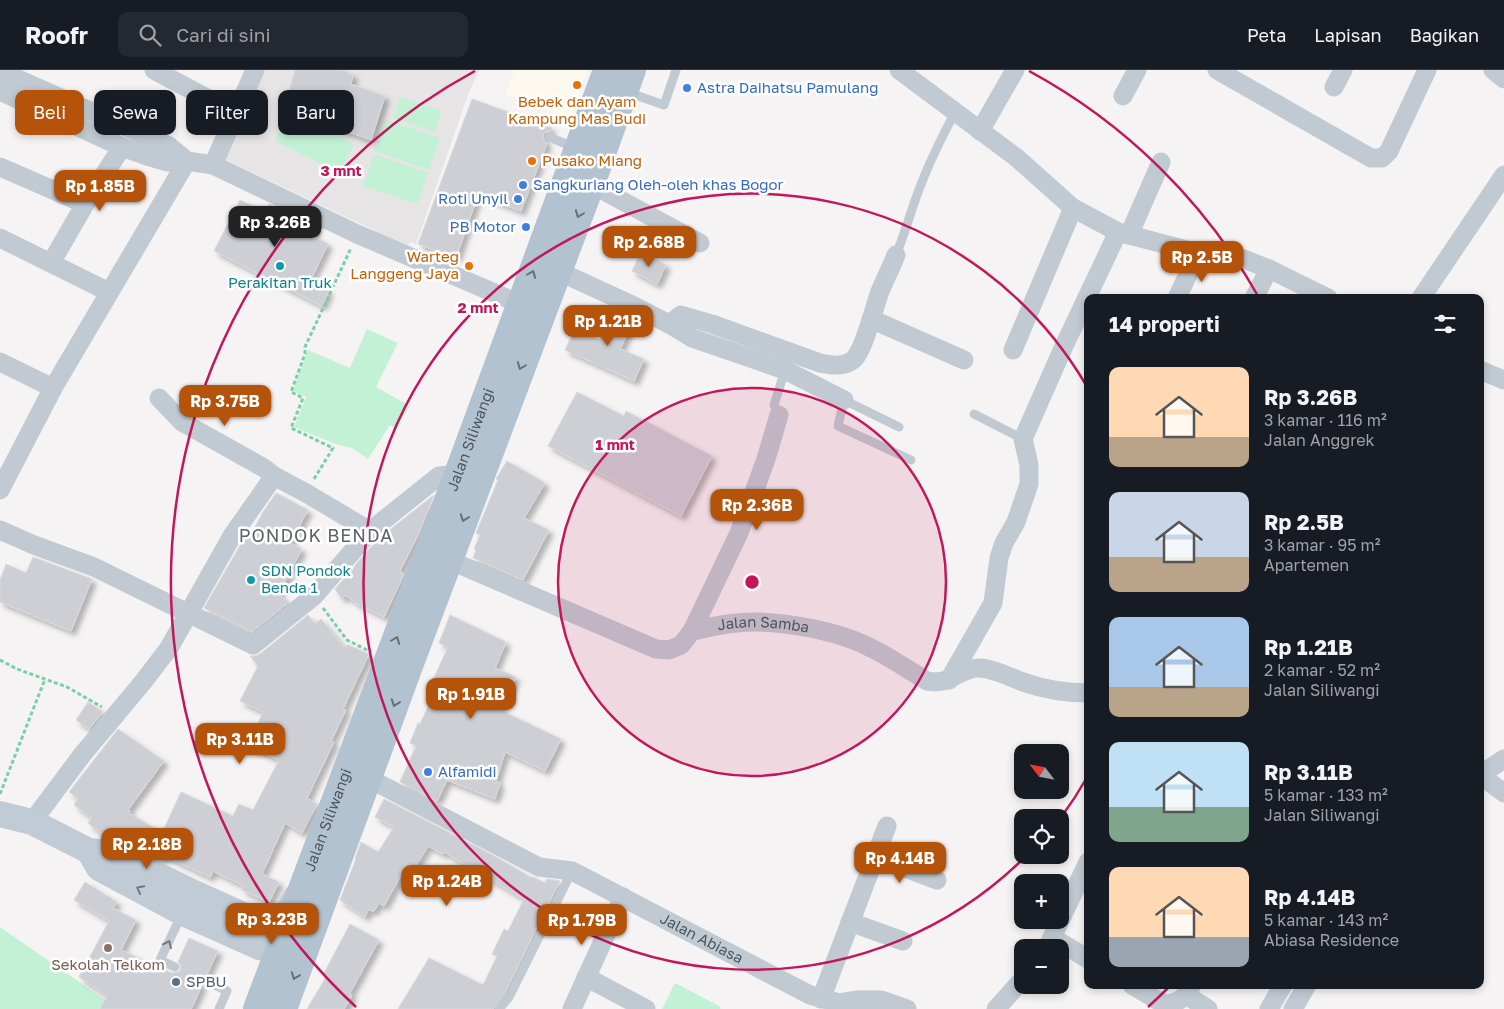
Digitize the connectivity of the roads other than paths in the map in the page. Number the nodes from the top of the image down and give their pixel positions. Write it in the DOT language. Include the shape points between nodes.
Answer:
graph roads {
  1 [pos="154,70"];
  2 [pos="255,70"];
  3 [pos="608,70"];
  4 [pos="676,70"];
  5 [pos="899,70"];
  6 [pos="1015,70"];
  7 [pos="1137,70"];
  8 [pos="1343,70"];
  9 [pos="1427,70"];
  10 [pos="1492,70"];
  11 [pos="0,71"];
  12 [pos="1220,71"];
  13 [pos="27,76"];
  14 [pos="1504,79"];
  15 [pos="628,81"];
  16 [pos="1334,87"];
  17 [pos="192,90"];
  18 [pos="246,90"];
  19 [pos="0,91"];
  20 [pos="1123,96"];
  21 [pos="955,112"];
  22 [pos="980,131"];
  23 [pos="226,135"];
  24 [pos="549,137"];
  25 [pos="122,147"];
  26 [pos="578,149"];
  27 [pos="187,161"];
  28 [pos="1161,162"];
  29 [pos="213,165"];
  30 [pos="0,167"];
  31 [pos="1504,175"];
  32 [pos="591,184"];
  33 [pos="85,204"];
  34 [pos="1073,208"];
  35 [pos="1124,234"];
  36 [pos="0,238"];
  37 [pos="700,243"];
  38 [pos="1198,254"];
  39 [pos="896,255"];
  40 [pos="51,263"];
  41 [pos="1269,269"];
  42 [pos="558,272"];
  43 [pos="108,292"];
  44 [pos="1094,294"];
  45 [pos="1178,294"];
  46 [pos="1256,294"];
  47 [pos="1320,294"];
  48 [pos="1423,294"];
  49 [pos="520,304"];
  50 [pos="1084,315"];
  51 [pos="871,319"];
  52 [pos="669,324"];
  53 [pos="1013,350"];
  54 [pos="964,360"];
  55 [pos="0,362"];
  56 [pos="785,370"];
  57 [pos="1484,372"];
  58 [pos="1504,380"];
  59 [pos="53,388"];
  60 [pos="159,398"];
  61 [pos="844,400"];
  62 [pos="974,414"];
  63 [pos="779,415"];
  64 [pos="899,428"];
  65 [pos="1023,439"];
  66 [pos="911,460"];
  67 [pos="458,474"];
  68 [pos="274,476"];
  69 [pos="0,487"];
  70 [pos="0,530"];
  71 [pos="370,531"];
  72 [pos="449,560"];
  73 [pos="188,615"];
  74 [pos="692,630"];
  75 [pos="949,680"];
  76 [pos="1084,693"];
  77 [pos="1504,759"];
  78 [pos="1484,772"];
  79 [pos="368,778"];
  80 [pos="1484,778"];
  81 [pos="1504,793"];
  82 [pos="0,814"];
  83 [pos="32,822"];
  84 [pos="886,826"];
  85 [pos="874,856"];
  86 [pos="312,866"];
  87 [pos="572,871"];
  88 [pos="1084,871"];
  89 [pos="937,880"];
  90 [pos="623,897"];
  91 [pos="187,903"];
  92 [pos="850,922"];
  93 [pos="1052,939"];
  94 [pos="903,941"];
  95 [pos="307,943"];
  96 [pos="280,950"];
  97 [pos="1069,951"];
  98 [pos="1084,957"];
  99 [pos="175,967"];
  100 [pos="586,977"];
  101 [pos="204,980"];
  102 [pos="1014,989"];
  103 [pos="1139,989"];
  104 [pos="1281,989"];
  105 [pos="1305,989"];
  106 [pos="1189,990"];
  107 [pos="821,999"];
  108 [pos="1168,1007"];
  109 [pos="278,1008"];
  110 [pos="219,1009"];
  111 [pos="499,1009"];
  112 [pos="572,1009"];
  113 [pos="646,1009"];
  114 [pos="907,1009"];
  115 [pos="996,1009"];
  116 [pos="1208,1009"];
  117 [pos="1269,1009"];
  118 [pos="1293,1009"];
  1 -- 17 [label="street"];
  2 -- 18 [label="street"];
  3 -- 26 [label="main road, Jalan Siliwangi"];
  4 -- 15 [label="lane" via="664,105"];
  5 -- 21 [label="street"];
  6 -- 22 [label="street"];
  7 -- 20 [label="street"];
  8 -- 16 [label="street"];
  9 -- 12 [label="street" via="1389,151 1382,158 1371,158"];
  10 -- 14 [label="street"];
  11 -- 13 [label="street"];
  13 -- 27 [label="street" via="169,146"];
  15 -- 32 [label="main road, Jalan Siliwangi"];
  19 -- 25 [label="street"];
  21 -- 22 [label="street"];
  21 -- 39 [label="lane" via="935,150"];
  22 -- 34 [label="street" via="1017,158"];
  23 -- 29 [label="street"];
  24 -- 26 [label="lane"];
  25 -- 27 [label="street" via="168,162"];
  25 -- 33 [label="street"];
  49 -- 26 [label="main road, Jalan Siliwangi, one-way"];
  27 -- 29 [label="street"];
  27 -- 43 [label="street"];
  28 -- 35 [label="street"];
  29 -- 49 [label="street" via="357,234"];
  30 -- 33 [label="street"];
  31 -- 48 [label="street"];
  32 -- 37 [label="street"];
  32 -- 42 [label="main road, Jalan Siliwangi, one-way"];
  33 -- 40 [label="street"];
  34 -- 35 [label="street"];
  34 -- 53 [label="street"];
  35 -- 38 [label="street"];
  35 -- 44 [label="street"];
  36 -- 40 [label="street"];
  38 -- 41 [label="street" via="1231,254"];
  38 -- 45 [label="street"];
  39 -- 51 [label="street"];
  40 -- 43 [label="street"];
  41 -- 46 [label="street"];
  41 -- 47 [label="street"];
  42 -- 52 [label="street"];
  42 -- 72 [label="main road, Jalan Siliwangi, one-way"];
  43 -- 59 [label="street"];
  49 -- 67 [label="main road, Jalan Siliwangi"];
  50 -- 65 [label="street"];
  51 -- 52 [label="street" via="854,359 835,366 681,315"];
  51 -- 54 [label="street"];
  52 -- 56 [label="street" via="692,338"];
  55 -- 59 [label="street"];
  56 -- 61 [label="street"];
  56 -- 63 [label="lane" via="774,405"];
  57 -- 58 [label="street"];
  59 -- 69 [label="street"];
  60 -- 68 [label="street" via="182,422"];
  61 -- 64 [label="lane"];
  61 -- 66 [label="lane" via="838,426"];
  62 -- 65 [label="lane"];
  63 -- 74 [label="street" via="739,533"];
  65 -- 75 [label="street" via="1029,465 1029,484 999,558 993,602"];
  67 -- 71 [label="street" via="439,476"];
  86 -- 67 [label="main road, Jalan Siliwangi, one-way"];
  68 -- 71 [label="street"];
  68 -- 73 [label="street" via="232,536"];
  70 -- 73 [label="street" via="94,567"];
  71 -- 73 [label="street" via="314,596 252,645"];
  72 -- 74 [label="street" via="656,649 669,650 681,645"];
  72 -- 79 [label="main road, Jalan Siliwangi, one-way"];
  73 -- 83 [label="street" via="158,664"];
  74 -- 75 [label="street, Jalan Samba" via="767,622 826,632 872,648 927,681"];
  75 -- 76 [label="street, Jalan Samba" via="978,668 1047,688"];
  77 -- 78 [label="street"];
  79 -- 87 [label="street, Jalan Abiasa" via="539,867"];
  79 -- 95 [label="main road, Jalan Siliwangi"];
  80 -- 81 [label="street"];
  82 -- 83 [label="street"];
  83 -- 91 [label="street" via="89,851 112,852"];
  84 -- 85 [label="street"];
  85 -- 89 [label="street"];
  85 -- 92 [label="street"];
  86 -- 91 [label="street" via="284,918 274,924 263,924"];
  86 -- 96 [label="main road, Jalan Siliwangi"];
  87 -- 90 [label="street, Jalan Abiasa"];
  87 -- 111 [label="lane" via="509,997"];
  88 -- 93 [label="street"];
  90 -- 100 [label="street"];
  90 -- 107 [label="street, Jalan Abiasa"];
  91 -- 96 [label="street" via="259,947"];
  99 -- 91 [label="lane, one-way" via="160,960"];
  92 -- 94 [label="street"];
  92 -- 107 [label="street"];
  95 -- 96 [label="street"];
  95 -- 109 [label="main road, Jalan Siliwangi, one-way"];
  96 -- 109 [label="main road, Jalan Siliwangi"];
  97 -- 98 [label="street"];
  100 -- 112 [label="street"];
  100 -- 113 [label="street"];
  101 -- 110 [label="lane" via="227,991"];
  102 -- 115 [label="street"];
  103 -- 108 [label="street"];
  104 -- 117 [label="street"];
  105 -- 118 [label="street"];
  106 -- 108 [label="street"];
  106 -- 116 [label="street"];
  107 -- 114 [label="street, Jalan Abiasa" via="839,1003 881,1000"];
}
